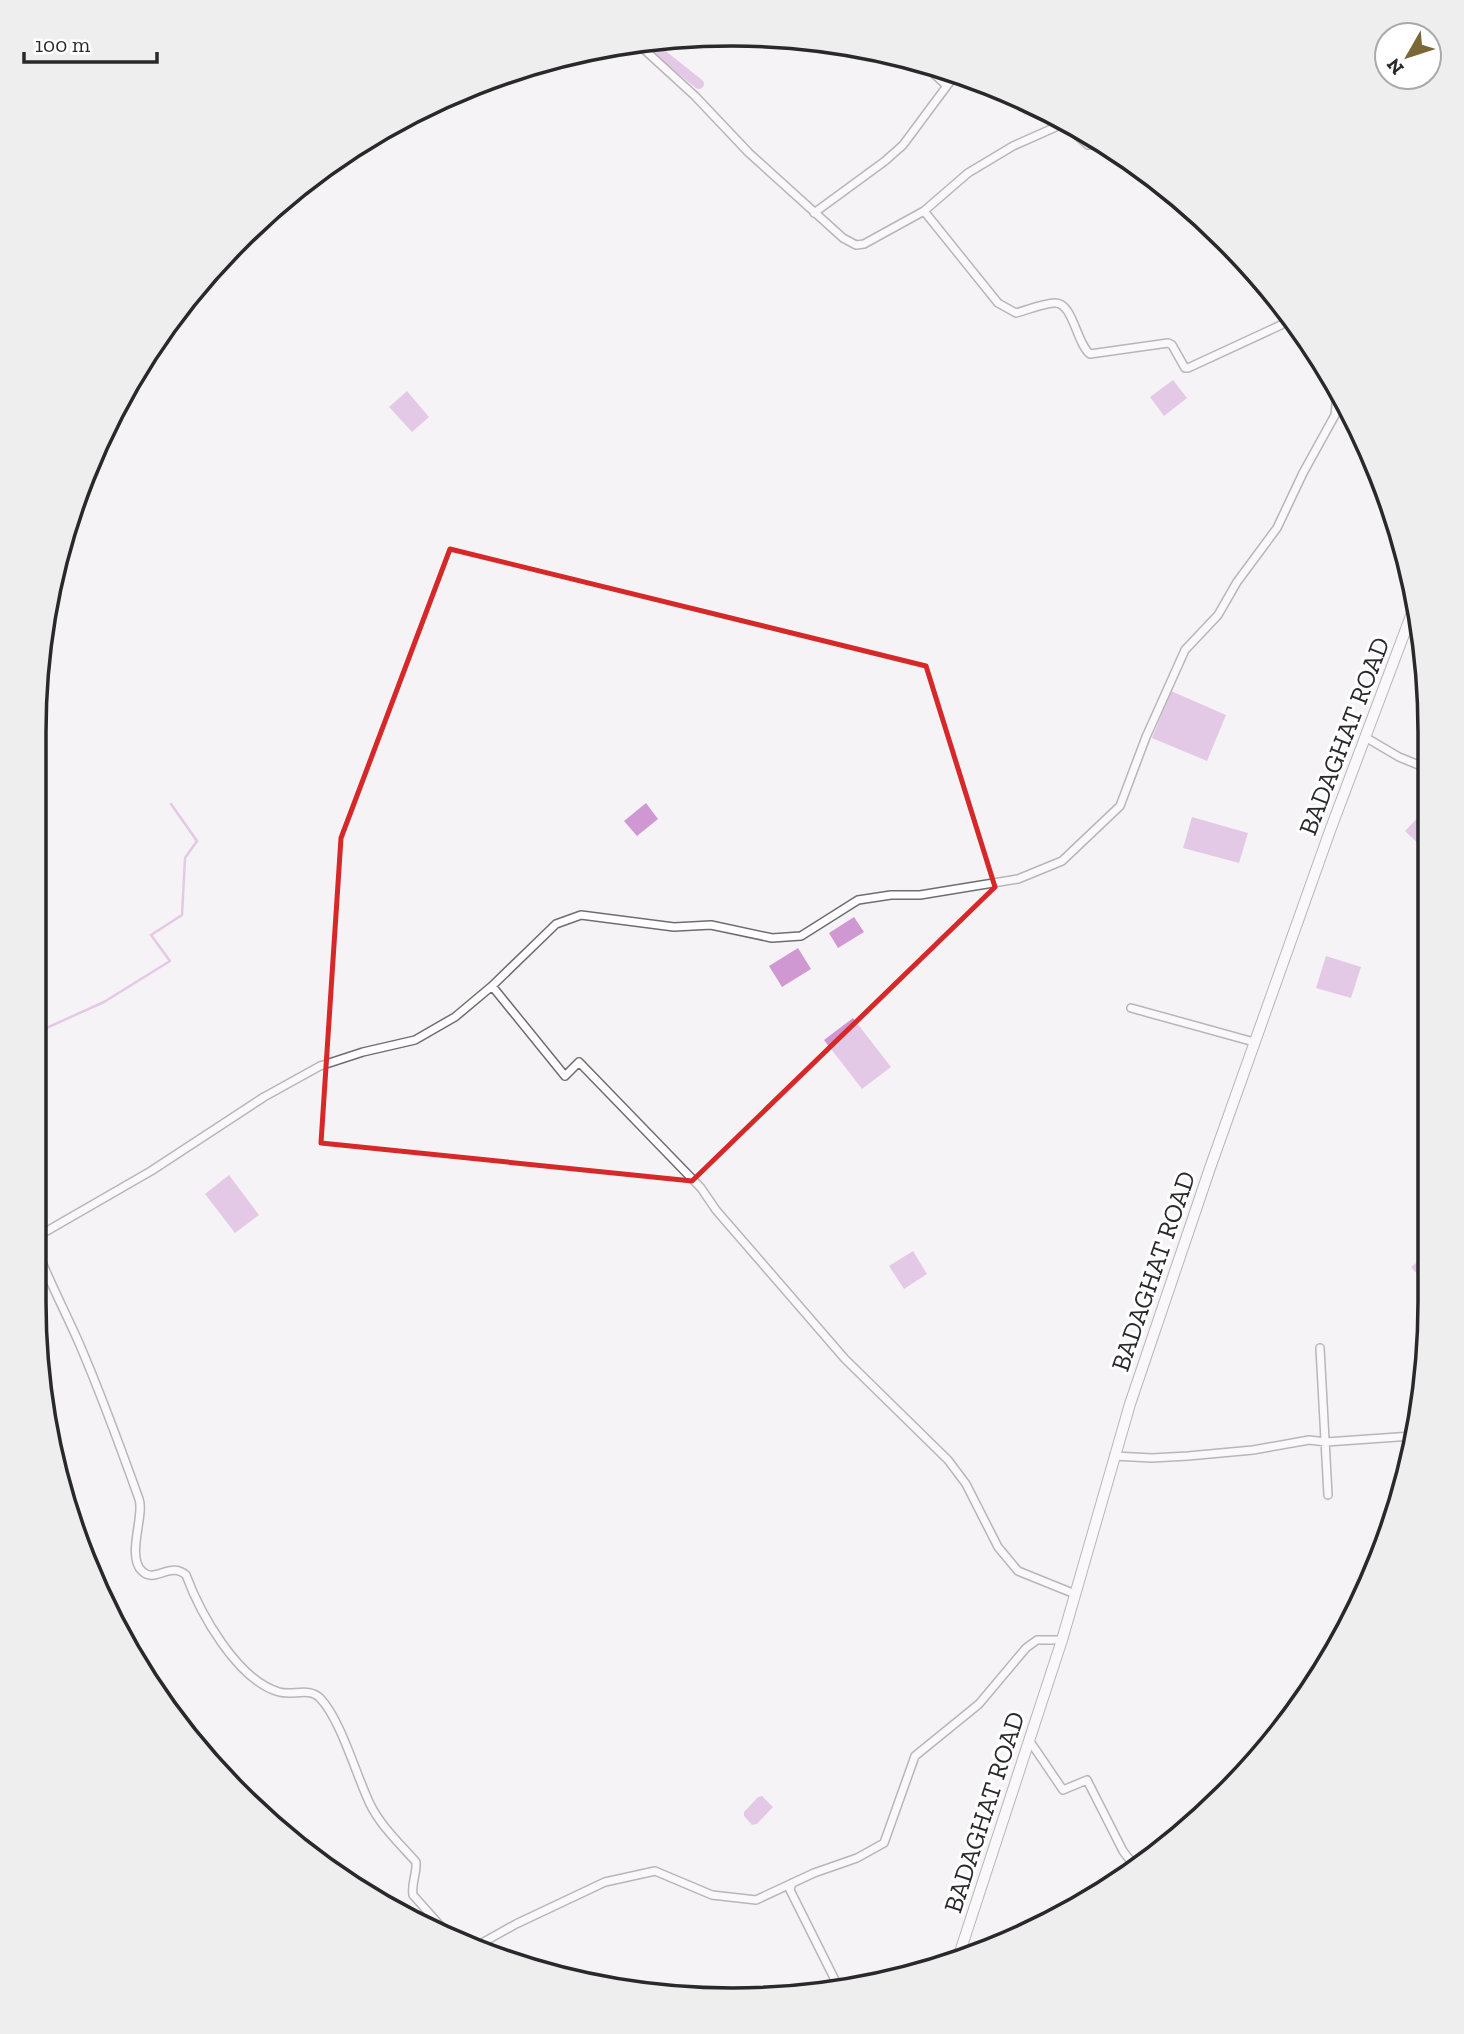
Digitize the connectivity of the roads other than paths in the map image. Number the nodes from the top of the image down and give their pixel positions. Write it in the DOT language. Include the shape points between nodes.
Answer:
graph roads {
  1 [pos="645,51"];
  2 [pos="938,77"];
  3 [pos="949,81"];
  4 [pos="946,85"];
  5 [pos="1056,127"];
  6 [pos="924,211"];
  7 [pos="814,213"];
  8 [pos="1283,323"];
  9 [pos="1336,406"];
  10 [pos="1409,621"];
  11 [pos="1365,737"];
  12 [pos="1418,765"];
  13 [pos="492,986"];
  14 [pos="1131,1008"];
  15 [pos="1254,1042"];
  16 [pos="46,1232"];
  17 [pos="46,1269"];
  18 [pos="1320,1348"];
  19 [pos="1405,1436"];
  20 [pos="1326,1442"];
  21 [pos="1114,1456"];
  22 [pos="1328,1495"];
  23 [pos="1075,1594"];
  24 [pos="1062,1640"];
  25 [pos="1029,1740"];
  26 [pos="1130,1861"];
  27 [pos="792,1883"];
  28 [pos="437,1922"];
  29 [pos="484,1942"];
  30 [pos="961,1949"];
  31 [pos="834,1981"];
  1 -- 7 [label="street"];
  2 -- 4 [label="street"];
  3 -- 4 [label="street"];
  4 -- 7 [label="street" via="902,145"];
  5 -- 6 [label="street" via="968,173"];
  6 -- 7 [label="street" via="856,245"];
  6 -- 8 [label="street" via="998,303 1016,313 1062,304 1090,354 1168,343 1188,368"];
  9 -- 13 [label="street" via="1278,528 1218,615 1185,650 1120,806 1062,861 1018,878 858,901 801,936 772,937 712,925 674,927 582,915 556,925"];
  10 -- 11 [label="main road, BADAGHAT ROAD"];
  11 -- 12 [label="street"];
  11 -- 15 [label="main road, BADAGHAT ROAD"];
  13 -- 16 [label="street" via="455,1017 415,1040 320,1066"];
  13 -- 23 [label="street" via="565,1076 579,1062 701,1188 845,1359 948,1460 966,1484 998,1547 1018,1571"];
  14 -- 15 [label="street"];
  15 -- 21 [label="main road, BADAGHAT ROAD"];
  17 -- 28 [label="street" via="106,1408 141,1505 136,1537 140,1570 153,1575 180,1570 204,1618 232,1656 262,1685 320,1698 341,1734 370,1805 416,1862 413,1895"];
  18 -- 20 [label="street"];
  19 -- 20 [label="street"];
  20 -- 21 [label="street" via="1310,1440 1188,1457"];
  20 -- 22 [label="street"];
  21 -- 23 [label="main road, BADAGHAT ROAD"];
  23 -- 24 [label="main road, BADAGHAT ROAD"];
  24 -- 25 [label="main road, BADAGHAT ROAD"];
  24 -- 27 [label="street" via="1037,1640 1026,1648 979,1704 915,1756 884,1843"];
  25 -- 26 [label="street" via="1063,1790 1087,1780"];
  25 -- 30 [label="main road, BADAGHAT ROAD"];
  27 -- 29 [label="street" via="756,1900 712,1895 655,1871 606,1882"];
  27 -- 31 [label="street" via="790,1890"];
}
